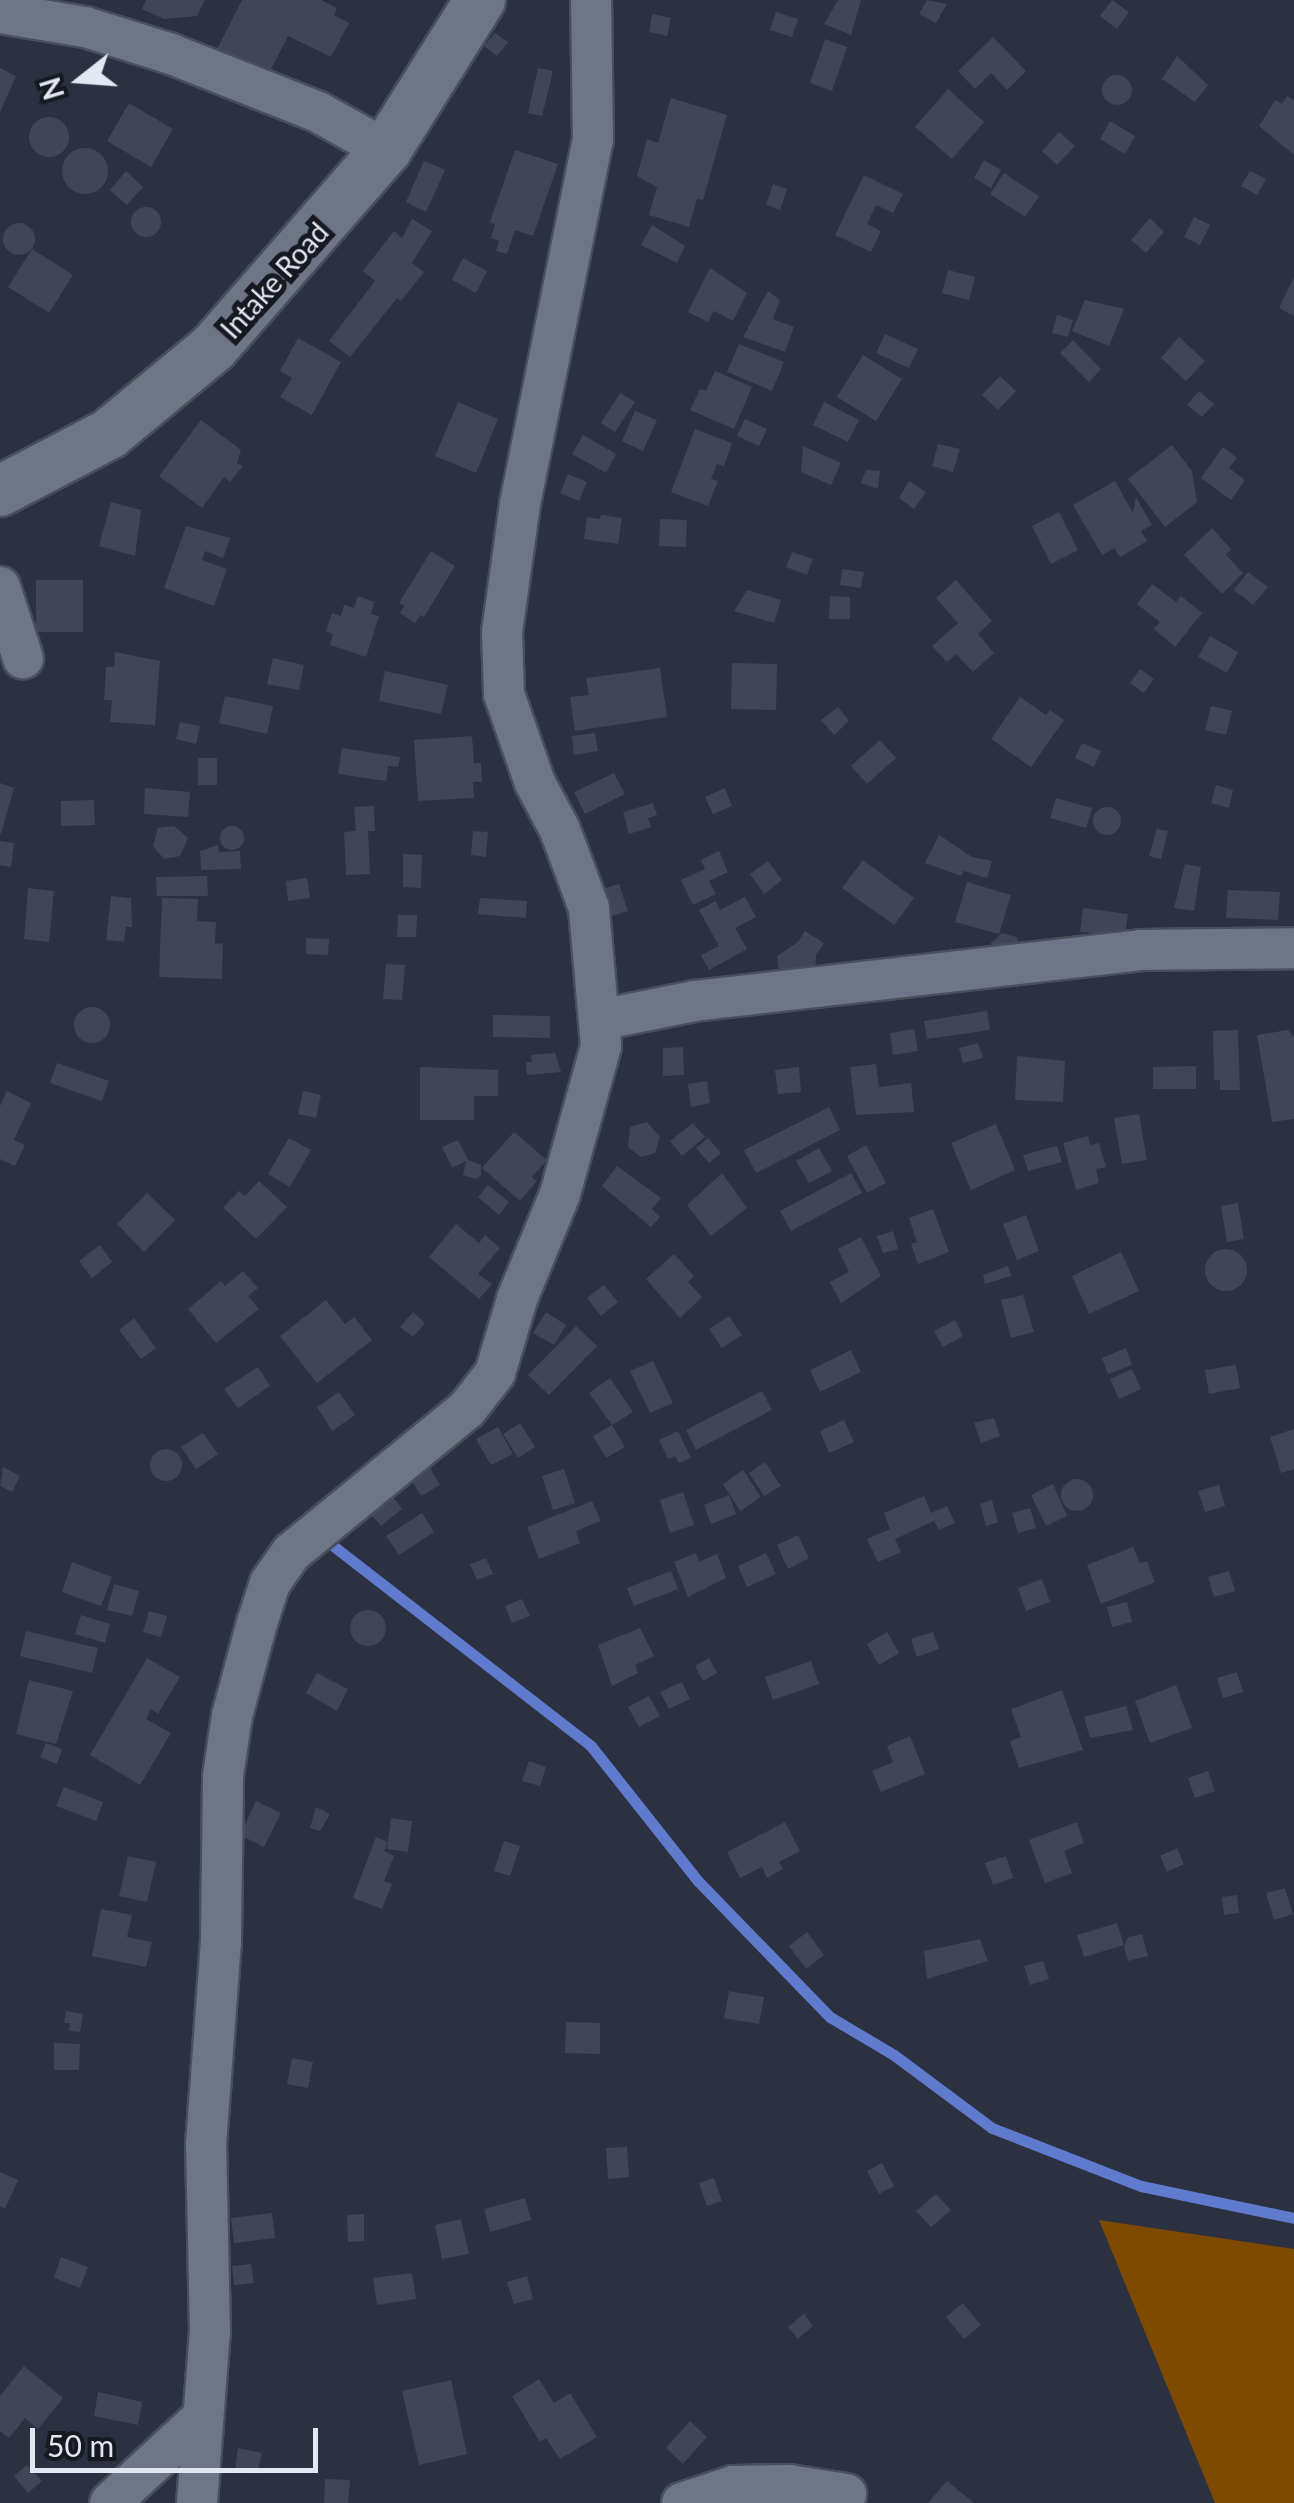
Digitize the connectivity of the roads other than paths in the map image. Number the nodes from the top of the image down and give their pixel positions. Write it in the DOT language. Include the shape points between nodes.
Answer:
graph roads {
  1 [pos="480,0"];
  2 [pos="591,0"];
  3 [pos="0,13"];
  4 [pos="386,150"];
  5 [pos="0,491"];
  6 [pos="0,586"];
  7 [pos="23,658"];
  8 [pos="1294,948"];
  9 [pos="600,1020"];
  10 [pos="203,2417"];
  11 [pos="846,2494"];
  12 [pos="110,2503"];
  13 [pos="198,2503"];
  14 [pos="682,2503"];
  1 -- 4 [label="street, Intake Road"];
  2 -- 9 [label="street" via="593,140 520,504 502,632 504,694 589,908"];
  3 -- 4 [label="street" via="85,27 172,54 303,106"];
  4 -- 5 [label="street, Intake Road" via="213,348 109,434"];
  6 -- 7 [label="street"];
  8 -- 9 [label="street" via="1140,950 694,1001"];
  9 -- 10 [label="street" via="586,1110 495,1372 467,1410 291,1553 256,1623 223,1776 221,1943 206,2145 210,2332"];
  10 -- 12 [label="street"];
  10 -- 13 [label="street"];
  11 -- 14 [label="street" via="733,2486"];
}
